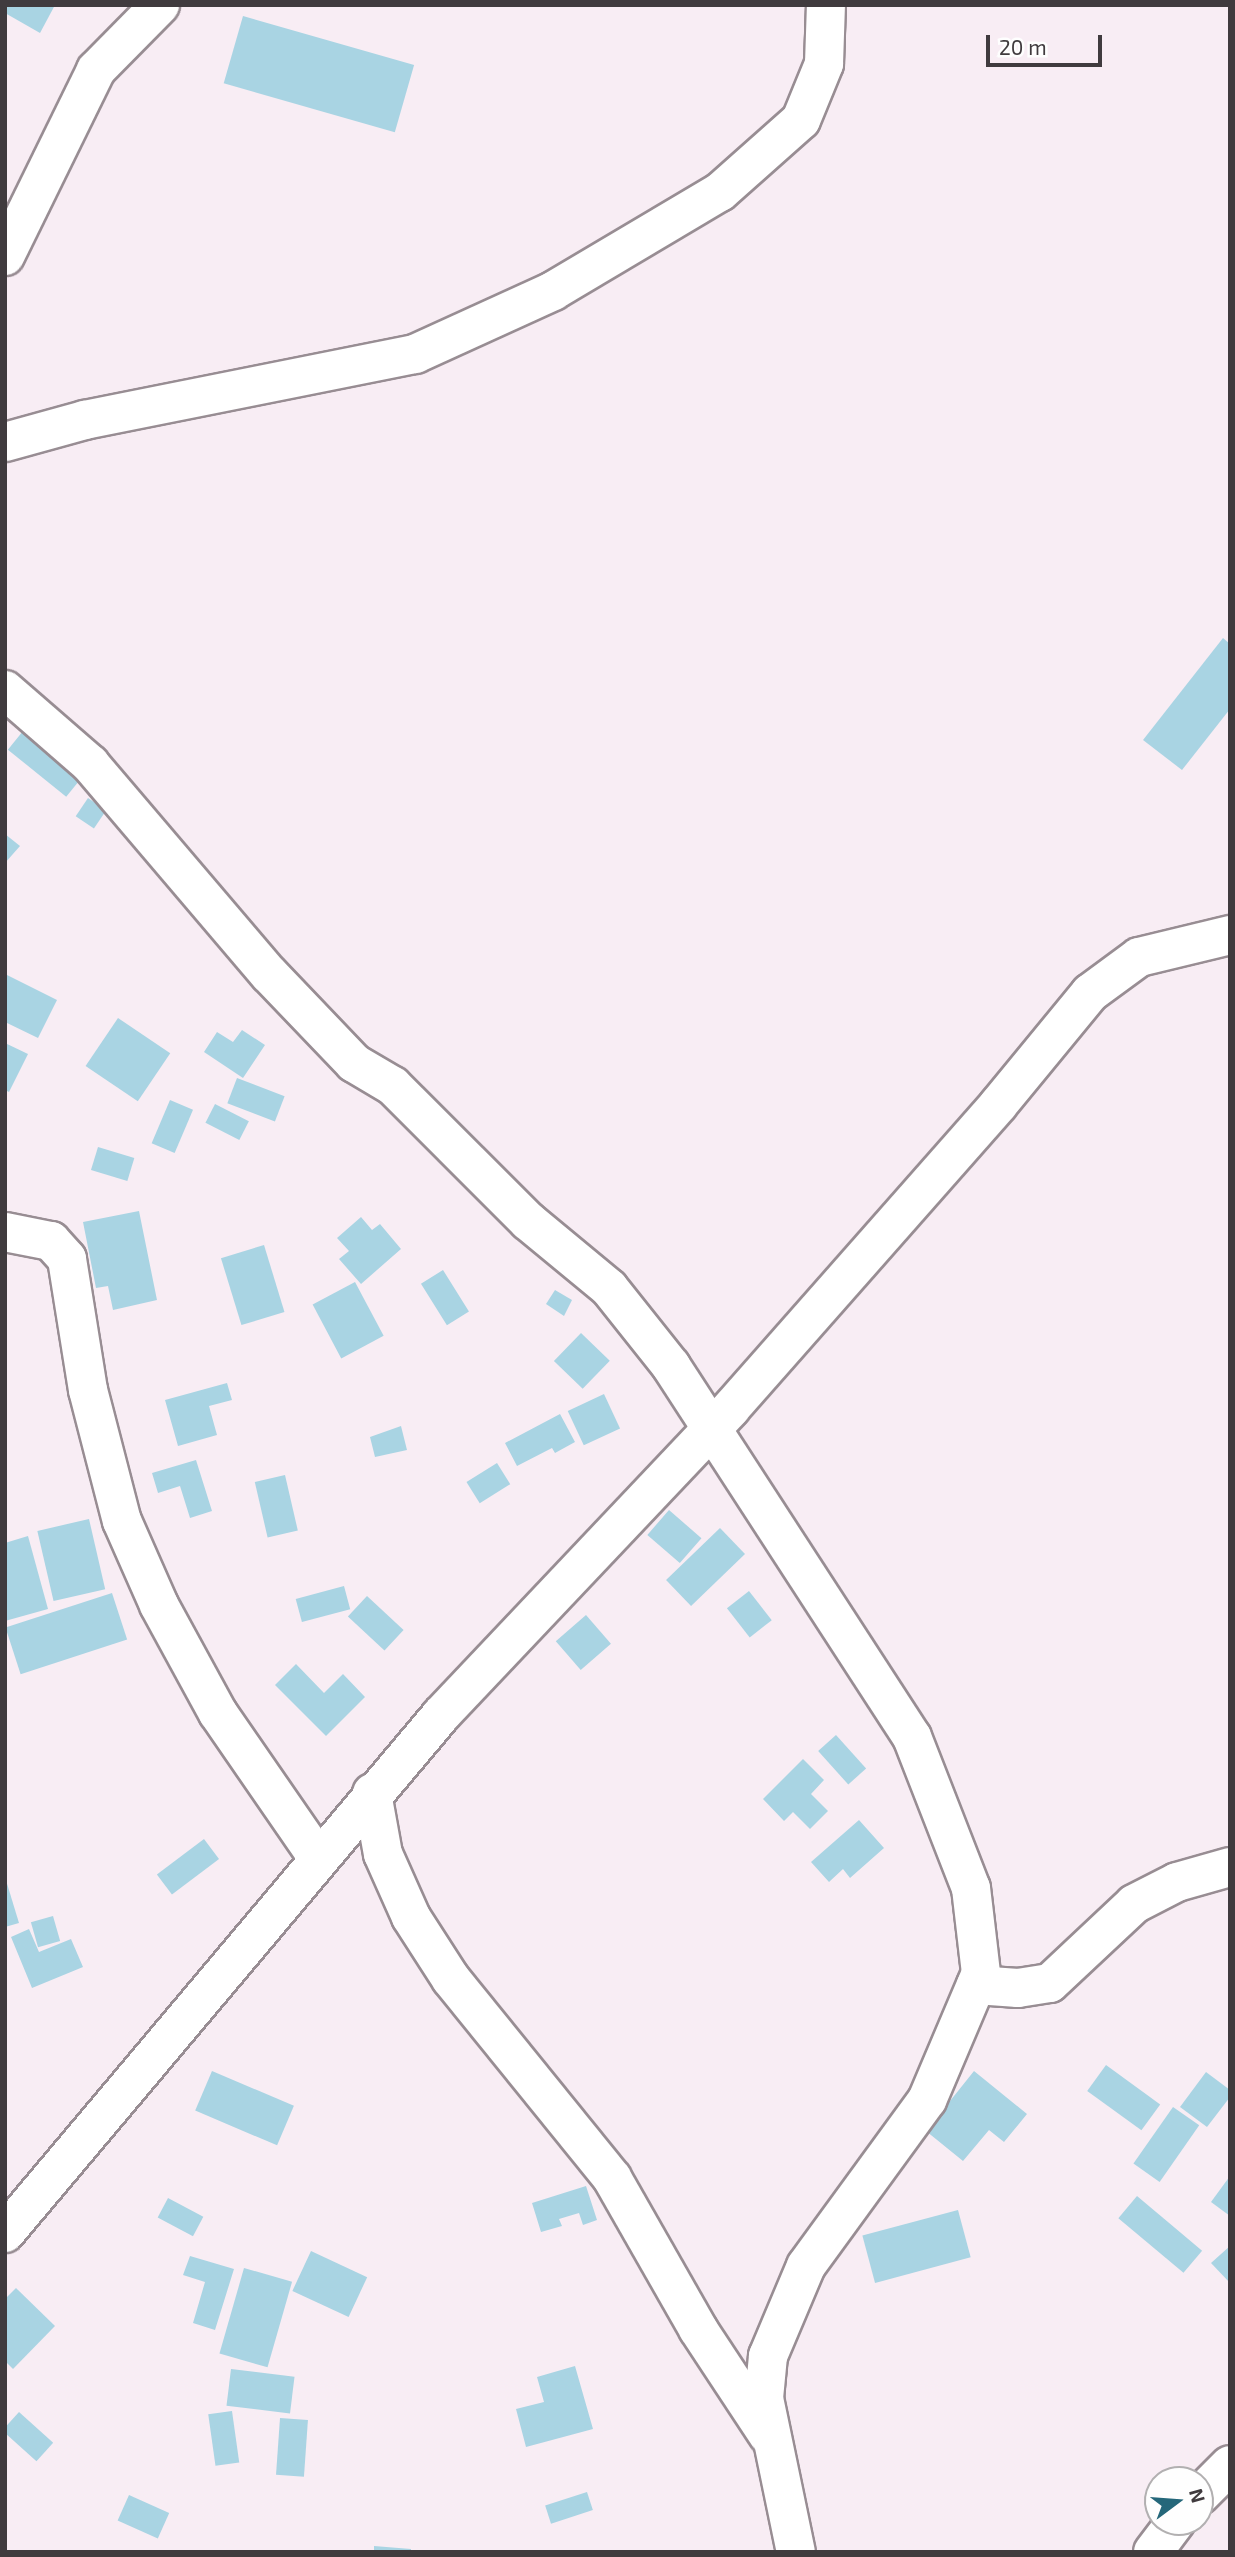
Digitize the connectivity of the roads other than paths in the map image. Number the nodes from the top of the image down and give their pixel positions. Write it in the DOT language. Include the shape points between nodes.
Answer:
graph roads {
  1 [pos="160,5"];
  2 [pos="826,5"];
  3 [pos="5,256"];
  4 [pos="5,442"];
  5 [pos="5,690"];
  6 [pos="1230,935"];
  7 [pos="5,1231"];
  8 [pos="712,1429"];
  9 [pos="372,1793"];
  10 [pos="318,1858"];
  11 [pos="1230,1867"];
  12 [pos="976,1985"];
  13 [pos="5,2233"];
  14 [pos="773,2441"];
  15 [pos="1230,2465"];
  16 [pos="1214,2481"];
  17 [pos="1165,2536"];
  18 [pos="796,2552"];
  19 [pos="1153,2552"];
  1 -- 3 [label="street" via="96,70"];
  2 -- 4 [label="street" via="824,64 801,120 720,192 552,291 415,354 85,420"];
  5 -- 8 [label="street" via="90,764 269,974 354,1063 393,1086 528,1221 609,1288 671,1366"];
  6 -- 8 [label="street" via="1139,957 1090,993 998,1105"];
  7 -- 10 [label="street" via="51,1241 67,1259 88,1390 122,1521 159,1605 218,1713"];
  8 -- 9 [label="street"];
  8 -- 12 [label="street" via="912,1737 971,1888 981,1973"];
  9 -- 10 [label="street"];
  9 -- 14 [label="street" via="383,1854 411,1917 451,1979 612,2178 704,2339"];
  10 -- 13 [label="street"];
  11 -- 12 [label="street" via="1177,1882 1134,1904 1050,1983 1018,1988"];
  12 -- 14 [label="street" via="926,2100 806,2266 778,2324 768,2356 764,2398"];
  14 -- 18 [label="street"];
  15 -- 16 [label="street"];
  17 -- 19 [label="street"];
}
